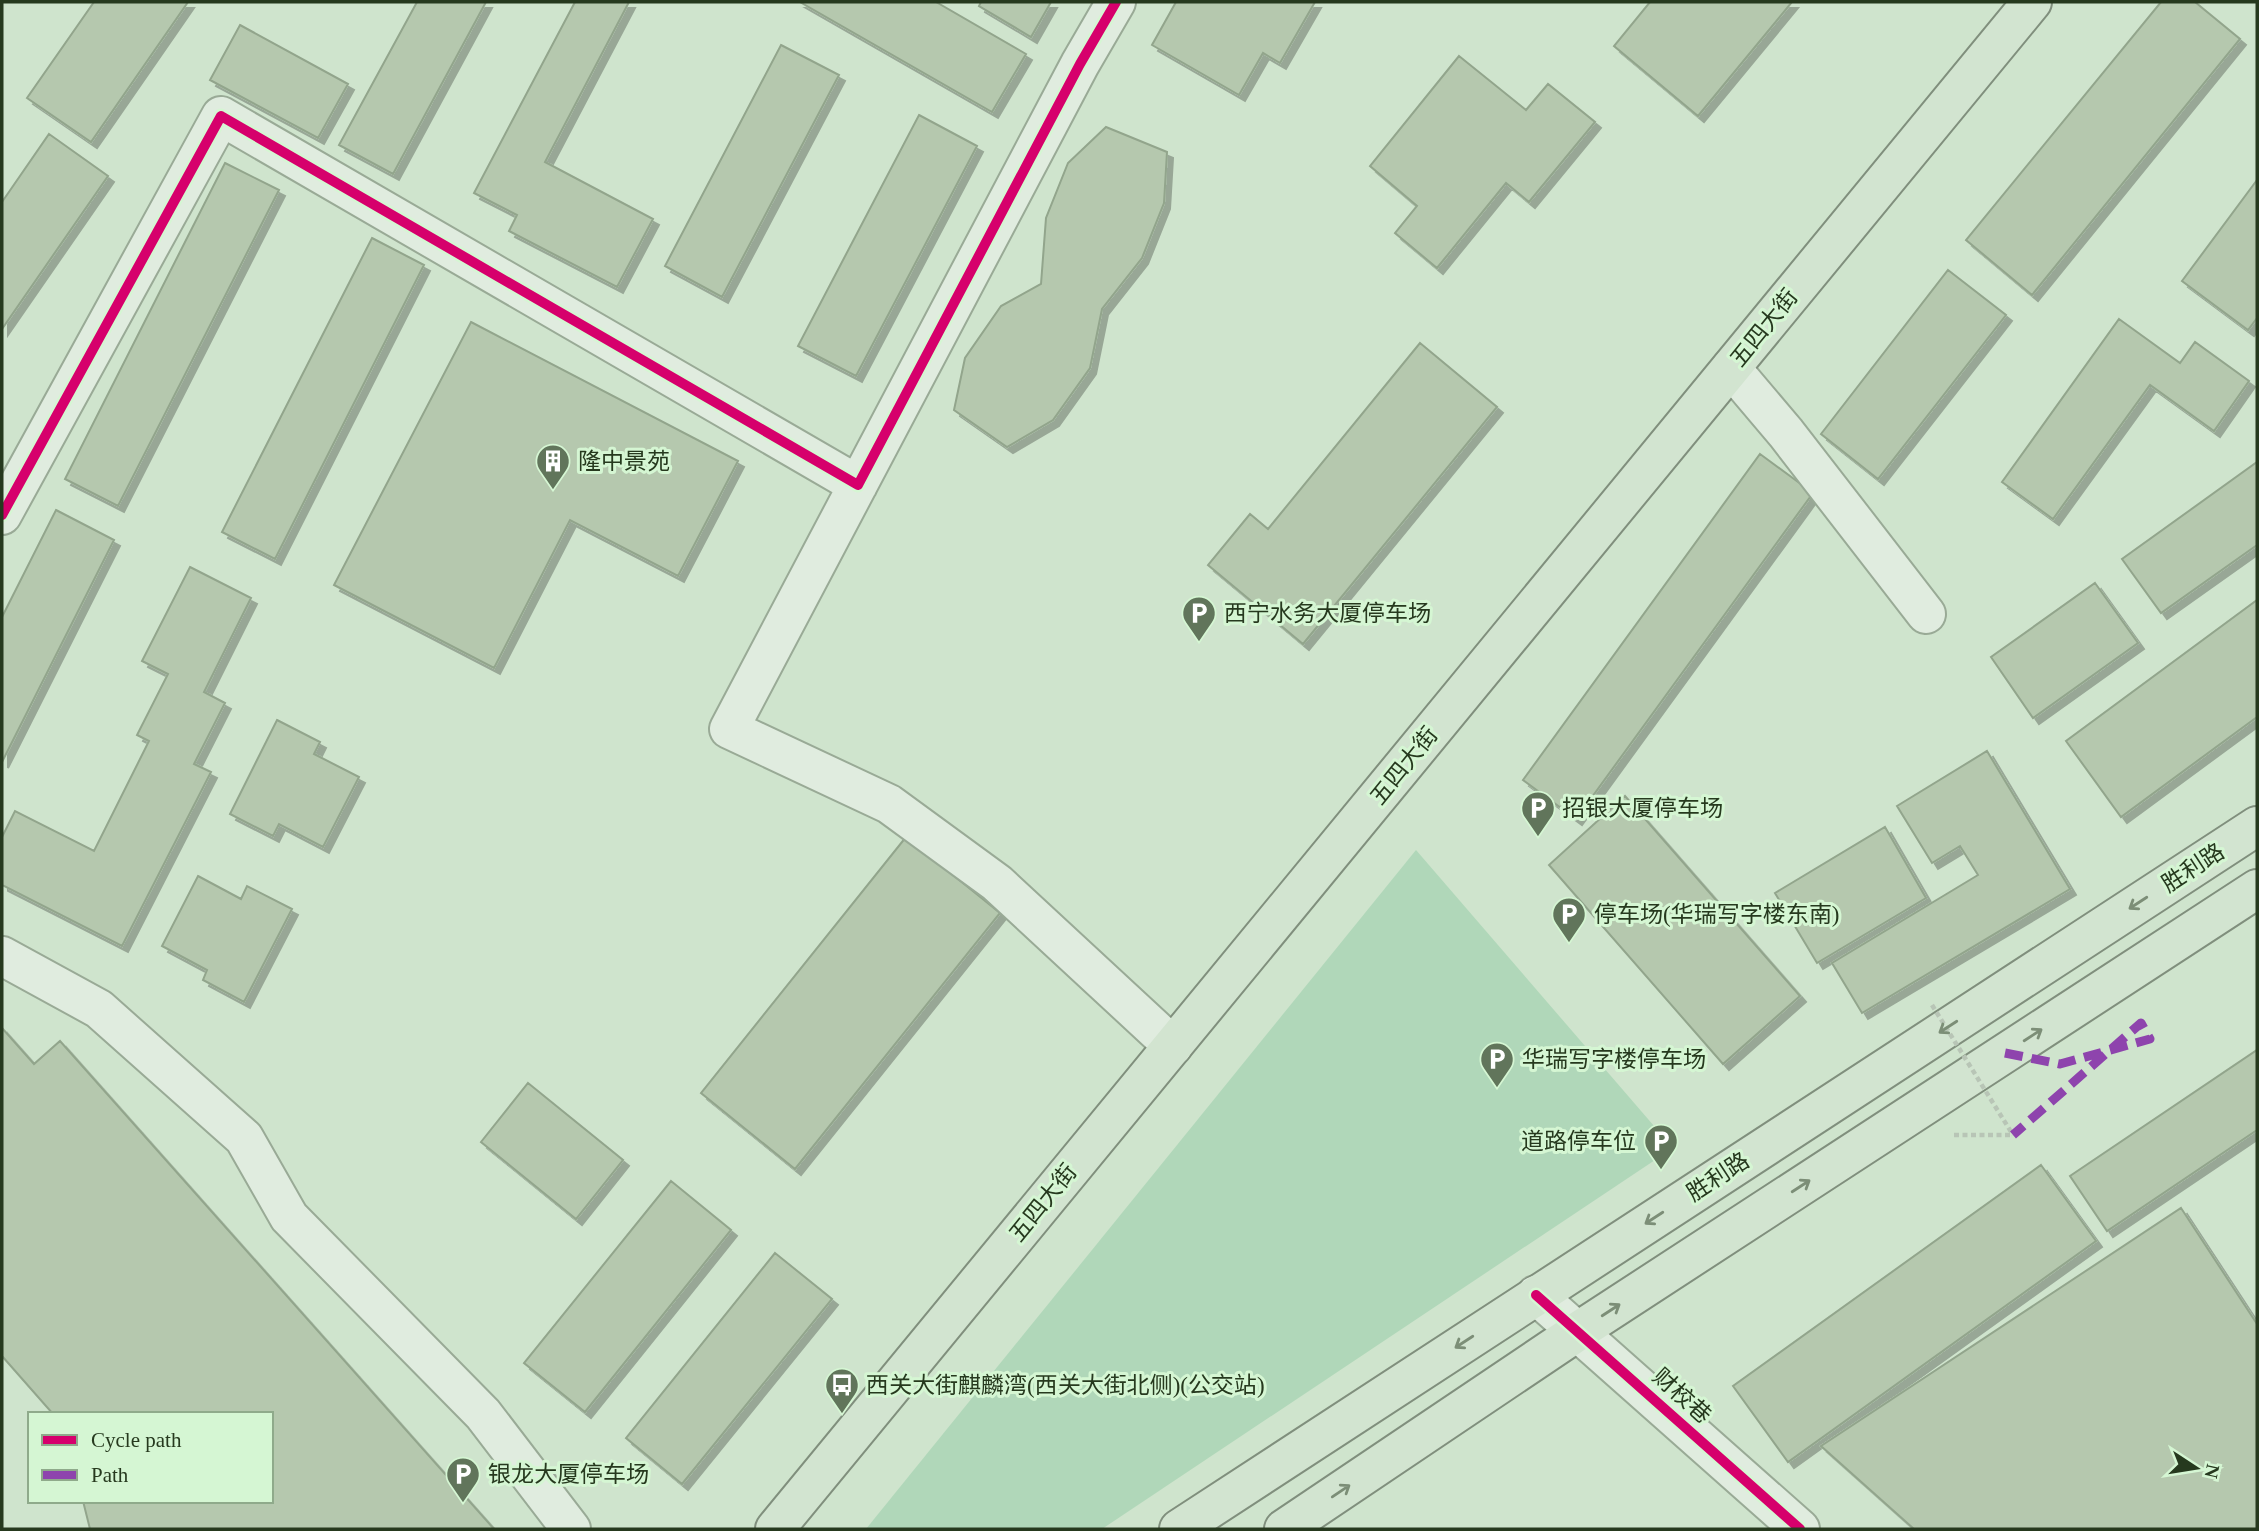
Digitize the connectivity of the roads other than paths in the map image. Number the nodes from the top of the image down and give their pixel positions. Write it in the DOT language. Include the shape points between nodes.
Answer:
graph roads {
  1 [pos="1116,2"];
  2 [pos="2032,2"];
  3 [pos="1731,368"];
  4 [pos="858,485"];
  5 [pos="2,515"];
  6 [pos="1926,614"];
  7 [pos="2257,826"];
  8 [pos="2257,889"];
  9 [pos="2,956"];
  10 [pos="1173,1046"];
  11 [pos="1536,1295"];
  12 [pos="1577,1332"];
  13 [pos="571,1529"];
  14 [pos="775,1529"];
  15 [pos="1179,1529"];
  16 [pos="1284,1529"];
  17 [pos="1800,1529"];
  1 -- 4 [label="street"];
  2 -- 3 [label="main road, 五四大街"];
  3 -- 6 [label="street"];
  3 -- 10 [label="main road, 五四大街"];
  4 -- 5 [label="street" via="221,116"];
  4 -- 10 [label="street" via="729,729 889,804 997,883"];
  7 -- 11 [label="main road, 胜利路, one-way"];
  12 -- 8 [label="main road, one-way"];
  9 -- 13 [label="street" via="99,1009 244,1138 289,1217 483,1414"];
  10 -- 14 [label="main road, 五四大街"];
  11 -- 12 [label="street, 财校巷"];
  11 -- 15 [label="main road, 胜利路, one-way"];
  16 -- 12 [label="main road, one-way"];
  12 -- 17 [label="street, 财校巷"];
}
